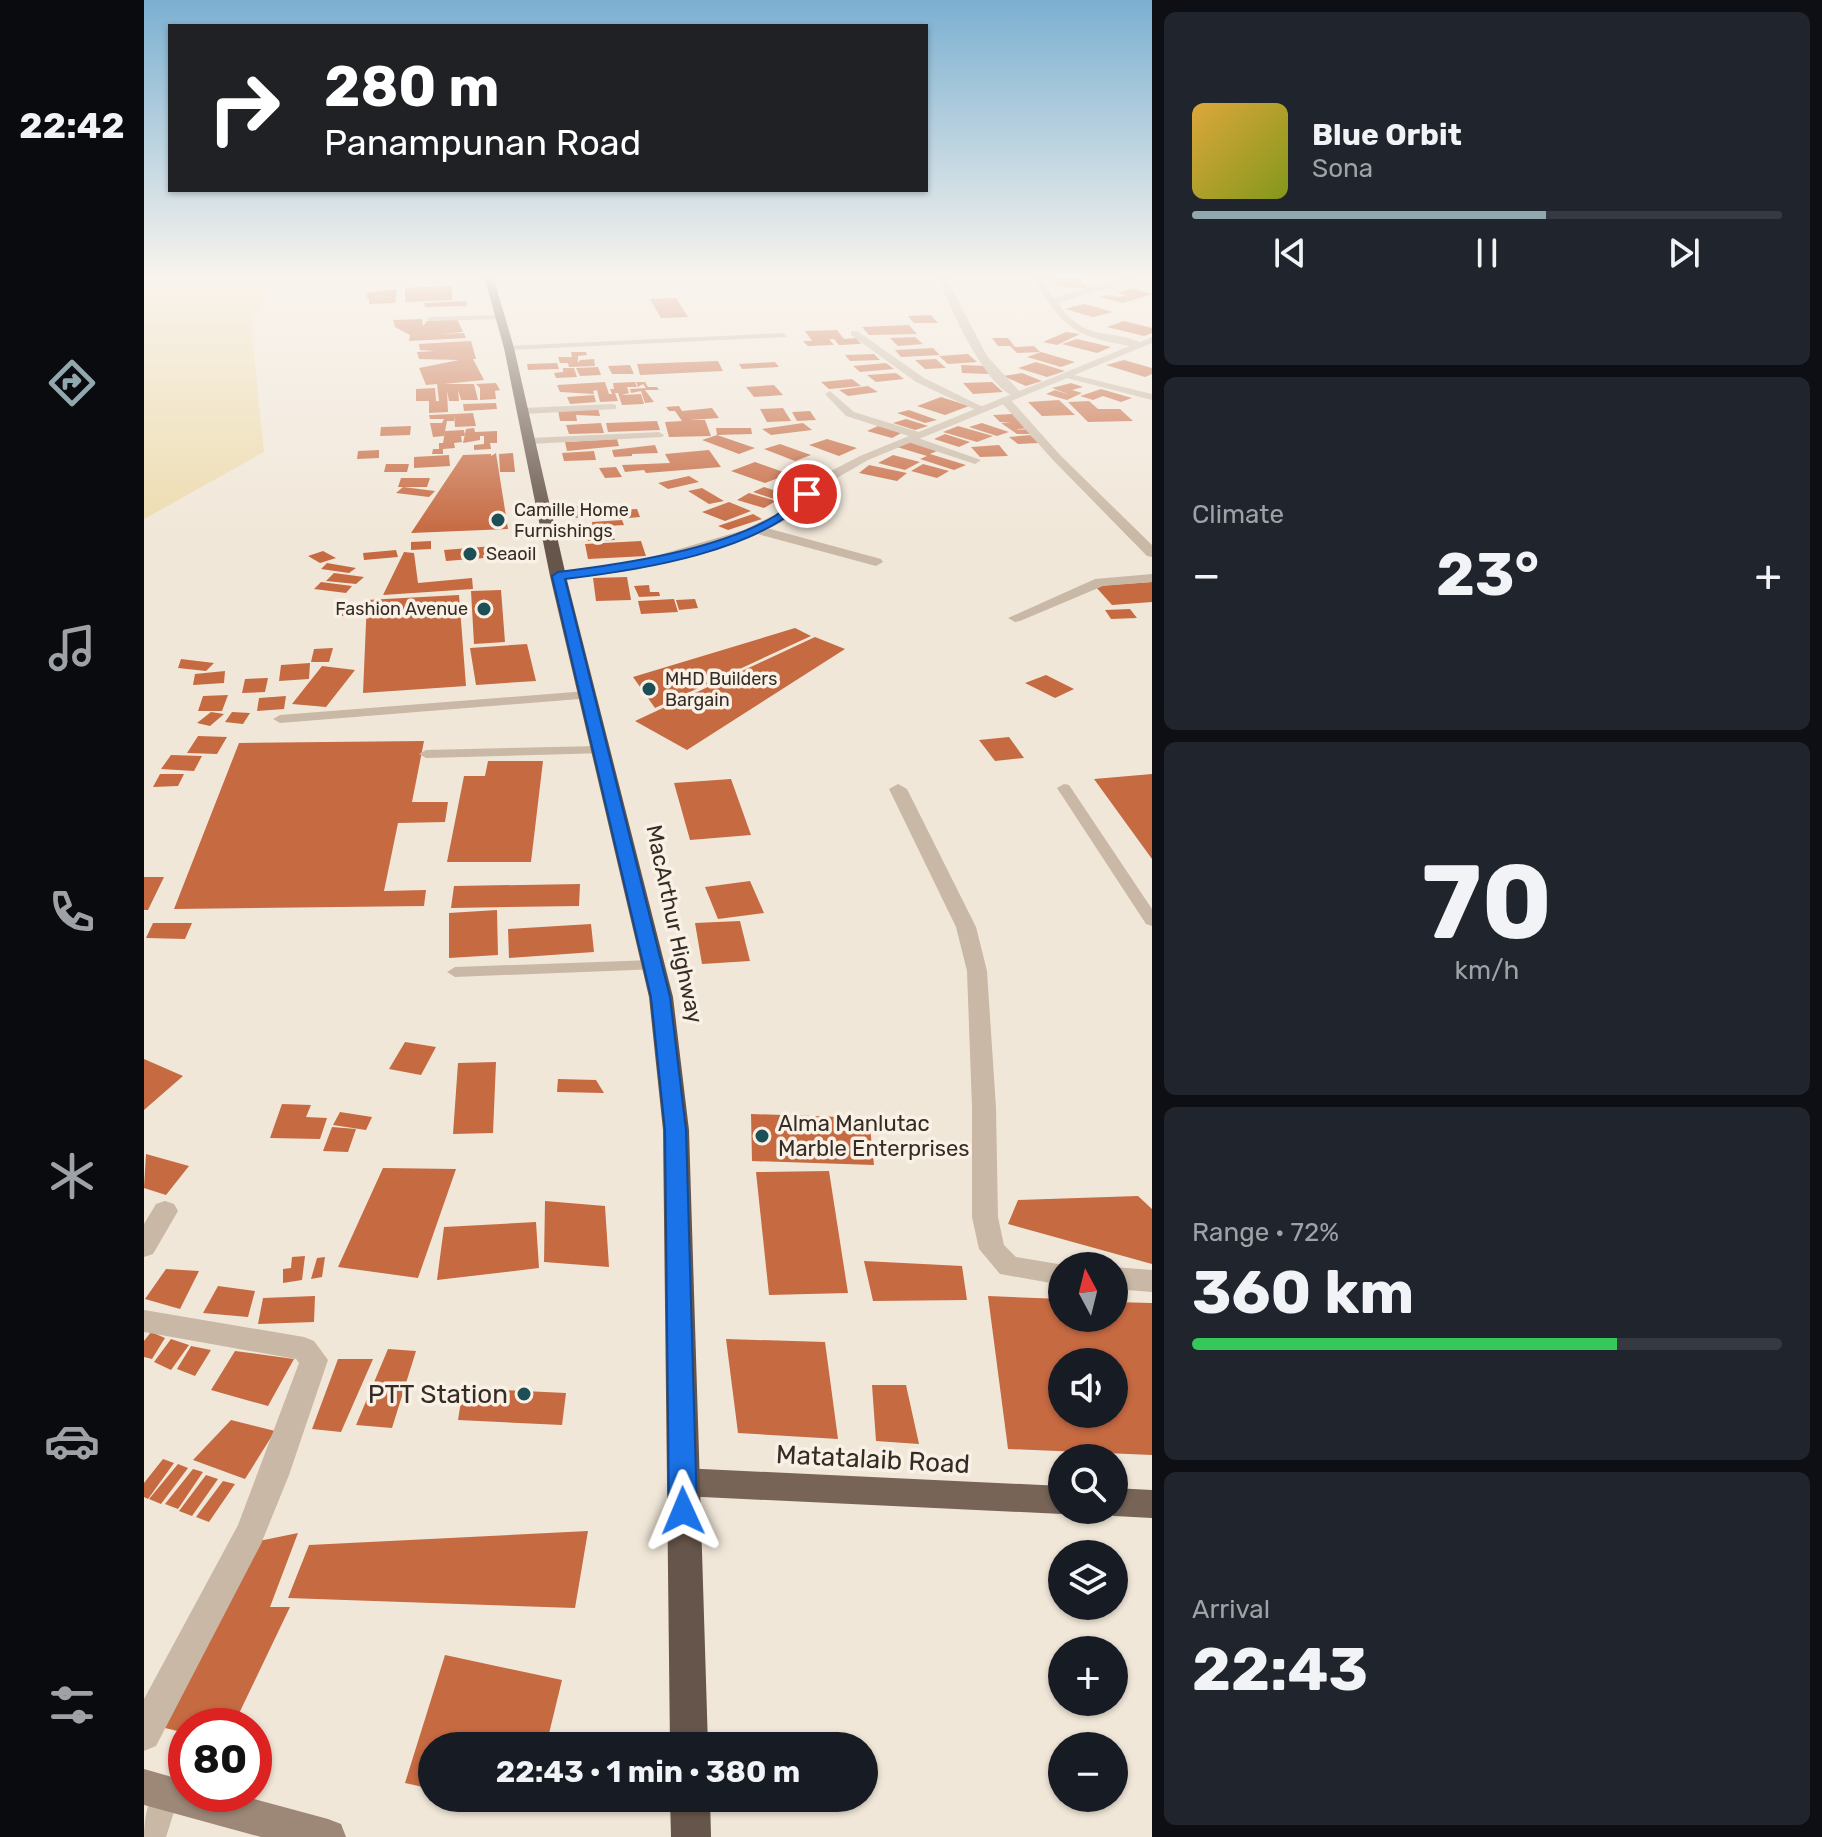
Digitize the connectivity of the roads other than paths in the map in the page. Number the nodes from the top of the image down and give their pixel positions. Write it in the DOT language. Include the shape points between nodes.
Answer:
graph roads {
  1 [pos="512,362"];
  2 [pos="894,362"];
  3 [pos="988,362"];
  4 [pos="1098,362"];
  5 [pos="1066,375"];
  6 [pos="830,394"];
  7 [pos="1152,397"];
  8 [pos="1011,398"];
  9 [pos="612,407"];
  10 [pos="982,409"];
  11 [pos="523,411"];
  12 [pos="659,435"];
  13 [pos="914,437"];
  14 [pos="530,441"];
  15 [pos="975,460"];
  16 [pos="759,530"];
  17 [pos="1152,553"];
  18 [pos="876,562"];
  19 [pos="558,576"];
  20 [pos="1152,578"];
  21 [pos="1015,618"];
  22 [pos="587,695"];
  23 [pos="280,719"];
  24 [pos="600,750"];
  25 [pos="426,754"];
  26 [pos="1064,788"];
  27 [pos="898,789"];
  28 [pos="1152,921"];
  29 [pos="653,965"];
  30 [pos="455,972"];
  31 [pos="165,1211"];
  32 [pos="144,1247"];
  33 [pos="1048,1272"];
  34 [pos="1128,1279"];
  35 [pos="1152,1281"];
  36 [pos="144,1321"];
  37 [pos="682,1482"];
  38 [pos="1048,1499"];
  39 [pos="1128,1503"];
  40 [pos="1152,1504"];
  41 [pos="689,1732"];
  42 [pos="144,1734"];
  43 [pos="155,1790"];
  44 [pos="690,1812"];
  45 [pos="151,1837"];
  46 [pos="328,1837"];
  47 [pos="691,1837"];
  1 -- 11 [label="highway, MacArthur Highway"];
  2 -- 10 [label="street"];
  3 -- 8 [label="street"];
  4 -- 5 [label="street"];
  5 -- 7 [label="lane"];
  5 -- 8 [label="street"];
  6 -- 13 [label="street" via="850,414"];
  8 -- 10 [label="street"];
  8 -- 17 [label="street" via="1056,457"];
  9 -- 11 [label="street"];
  10 -- 13 [label="street"];
  11 -- 14 [label="highway, MacArthur Highway"];
  12 -- 14 [label="lane"];
  13 -- 15 [label="street"];
  13 -- 16 [label="street" via="833,475"];
  14 -- 19 [label="highway, MacArthur Highway"];
  16 -- 18 [label="street"];
  16 -- 19 [label="street" via="636,566"];
  19 -- 22 [label="highway, MacArthur Highway"];
  20 -- 21 [label="street" via="1100,582"];
  22 -- 23 [label="lane"];
  22 -- 24 [label="highway, MacArthur Highway"];
  24 -- 25 [label="lane"];
  24 -- 29 [label="highway, MacArthur Highway"];
  26 -- 28 [label="lane"];
  27 -- 33 [label="street" via="966,927 977,971 985,1217 992,1249 1009,1267"];
  29 -- 30 [label="lane"];
  29 -- 37 [label="highway, MacArthur Highway" via="676,1130"];
  31 -- 32 [label="street"];
  34 -- 35 [label="street"];
  36 -- 42 [label="street" via="279,1343 308,1350 314,1360 250,1534"];
  37 -- 38 [label="main road, Matatalaib Road"];
  37 -- 41 [label="highway, MacArthur Highway"];
  39 -- 40 [label="main road"];
  43 -- 45 [label="lane"];
  43 -- 46 [label="main road"];
  44 -- 47 [label="highway"];
}
